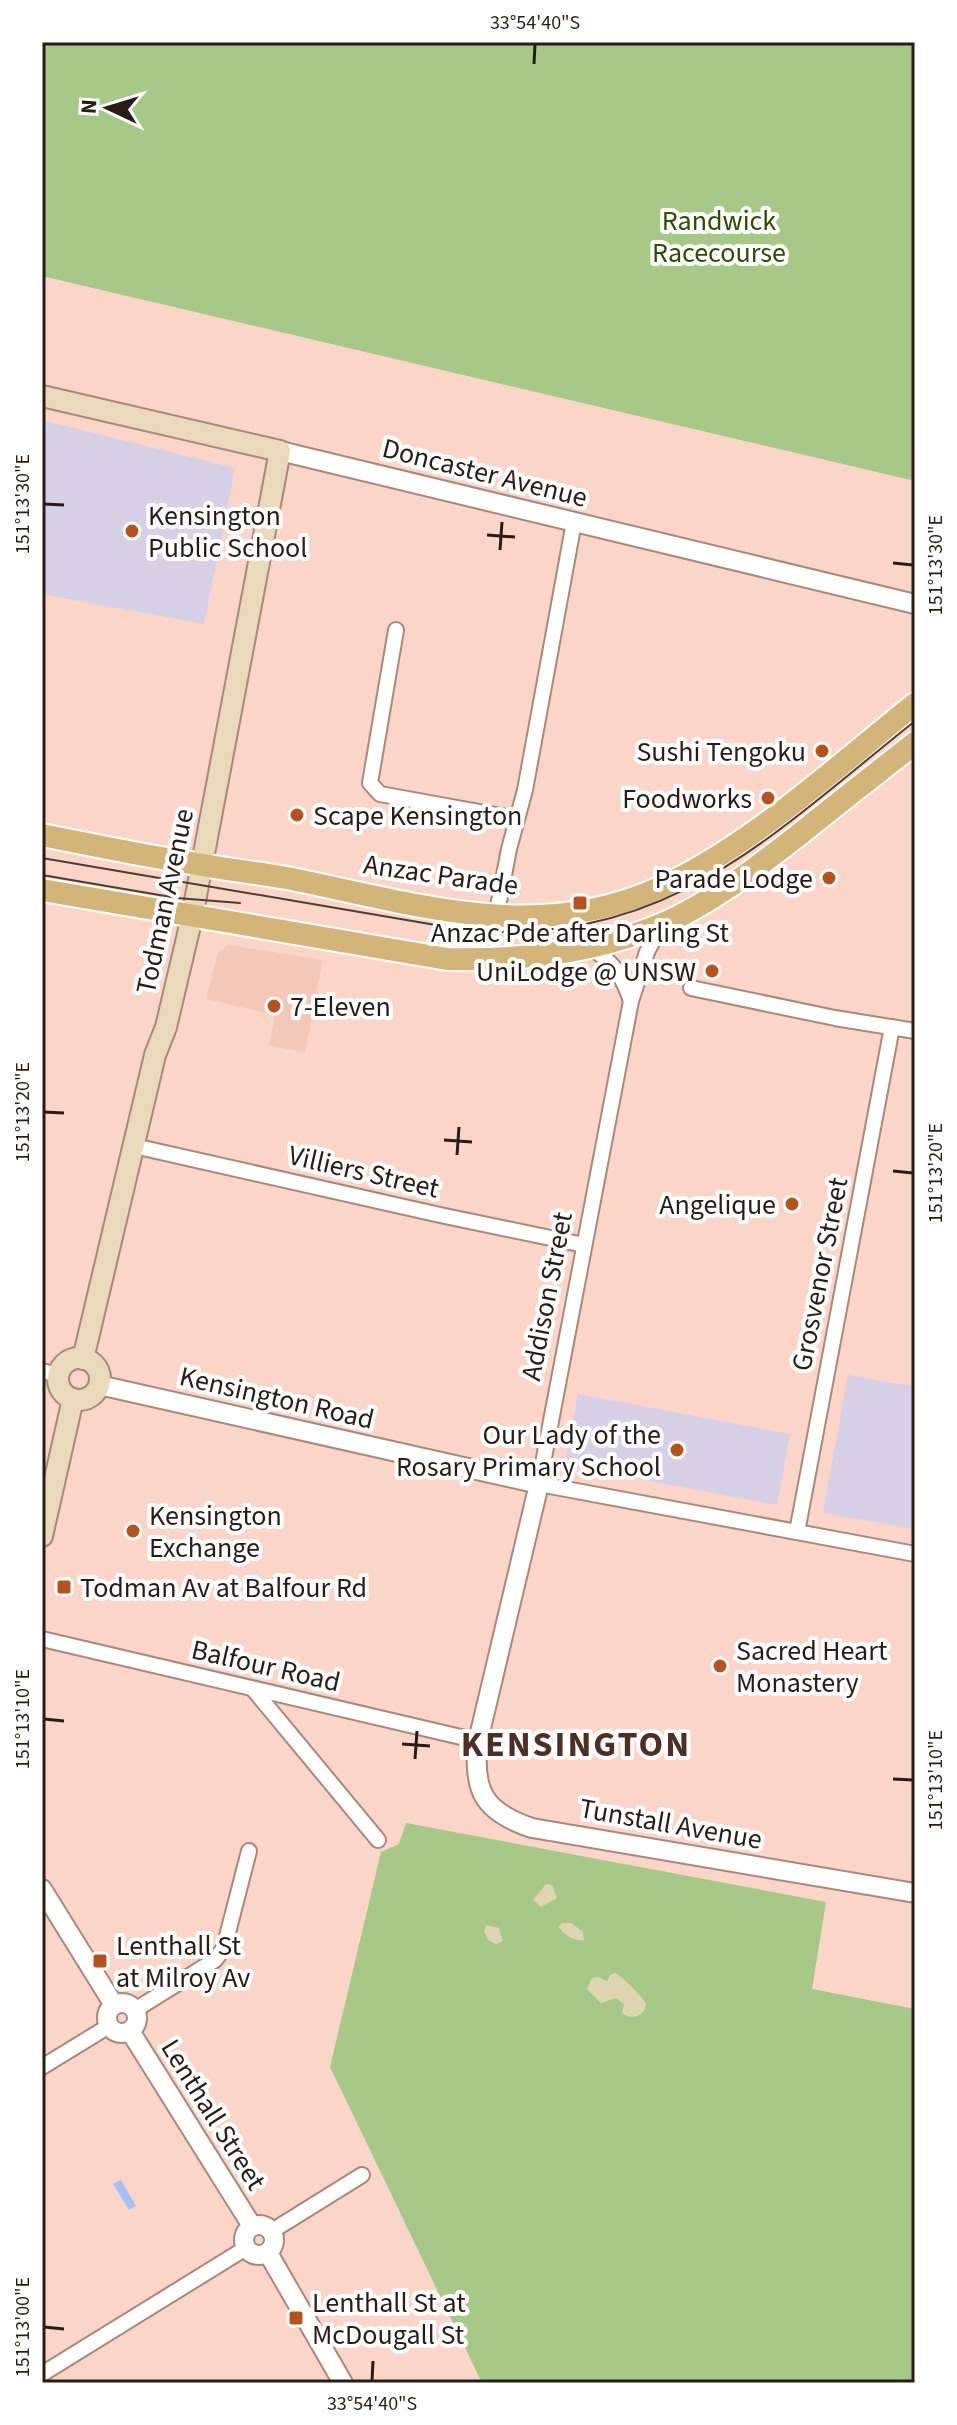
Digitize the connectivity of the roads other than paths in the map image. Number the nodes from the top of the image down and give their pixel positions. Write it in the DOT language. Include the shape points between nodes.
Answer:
graph roads {
  1 [pos="42,396"];
  2 [pos="280,451"];
  3 [pos="574,522"];
  4 [pos="915,604"];
  5 [pos="396,630"];
  6 [pos="915,704"];
  7 [pos="915,743"];
  8 [pos="517,819"];
  9 [pos="42,835"];
  10 [pos="202,865"];
  11 [pos="42,890"];
  12 [pos="192,917"];
  13 [pos="496,917"];
  14 [pos="661,925"];
  15 [pos="587,946"];
  16 [pos="691,988"];
  17 [pos="631,1001"];
  18 [pos="892,1027"];
  19 [pos="915,1031"];
  20 [pos="134,1146"];
  21 [pos="584,1245"];
  22 [pos="83,1359"];
  23 [pos="50,1373"];
  24 [pos="99,1385"];
  25 [pos="73,1399"];
  26 [pos="539,1484"];
  27 [pos="797,1532"];
  28 [pos="42,1536"];
  29 [pos="915,1554"];
  30 [pos="42,1639"];
  31 [pos="253,1689"];
  32 [pos="478,1741"];
  33 [pos="378,1840"];
  34 [pos="249,1851"];
  35 [pos="42,1889"];
  36 [pos="915,1893"];
  37 [pos="114,2005"];
  38 [pos="135,2010"];
  39 [pos="109,2026"];
  40 [pos="130,2031"];
  41 [pos="42,2067"];
  42 [pos="362,2175"];
  43 [pos="252,2226"];
  44 [pos="272,2231"];
  45 [pos="246,2248"];
  46 [pos="268,2253"];
  47 [pos="42,2374"];
  48 [pos="343,2383"];
  1 -- 2 [label="main road, Doncaster Avenue"];
  2 -- 3 [label="street, Doncaster Avenue"];
  2 -- 10 [label="main road, Todman Avenue"];
  3 -- 4 [label="street, Doncaster Avenue"];
  3 -- 8 [label="street"];
  5 -- 8 [label="street" via="370,783 380,794"];
  6 -- 13 [label="main road, Anzac Parade" via="750,834 686,875 636,898 587,911"];
  7 -- 14 [label="main road" via="760,865"];
  8 -- 13 [label="street"];
  9 -- 10 [label="main road, Anzac Parade"];
  10 -- 12 [label="main road, Todman Avenue"];
  10 -- 13 [label="main road, Anzac Parade"];
  11 -- 12 [label="main road"];
  12 -- 15 [label="main road" via="447,959 514,958"];
  12 -- 20 [label="main road, Todman Avenue"];
  14 -- 15 [label="main road"];
  14 -- 17 [label="street, Addison Street"];
  15 -- 17 [label="street" via="619,970"];
  16 -- 18 [label="street"];
  17 -- 21 [label="street, Addison Street"];
  18 -- 19 [label="street"];
  18 -- 27 [label="street, Grosvenor Street"];
  20 -- 21 [label="street, Villiers Street"];
  20 -- 22 [label="main road, Todman Avenue"];
  21 -- 26 [label="street, Addison Street"];
  22 -- 23 [label="main road"];
  22 -- 24 [label="main road" via="98,1372"];
  23 -- 25 [label="main road"];
  24 -- 25 [label="main road" via="92,1396"];
  24 -- 26 [label="street, Kensington Road"];
  25 -- 28 [label="main road"];
  26 -- 27 [label="street, Kensington Road"];
  26 -- 32 [label="street, Addison Street"];
  27 -- 29 [label="street, Kensington Road"];
  30 -- 31 [label="street, Balfour Road"];
  31 -- 32 [label="street, Balfour Road"];
  31 -- 33 [label="street"];
  32 -- 36 [label="street, Tunstall Avenue" via="475,1763 483,1797 512,1822"];
  34 -- 38 [label="street" via="224,1948 215,1960"];
  35 -- 37 [label="street"];
  37 -- 38 [label="street" via="123,2003"];
  37 -- 39 [label="street" via="107,2017"];
  38 -- 40 [label="street" via="137,2019"];
  39 -- 40 [label="street" via="116,2032"];
  39 -- 41 [label="street"];
  40 -- 43 [label="street, Lenthall Street"];
  42 -- 44 [label="street"];
  43 -- 44 [label="street" via="265,2225"];
  43 -- 45 [label="street" via="245,2233"];
  44 -- 46 [label="street" via="274,2245"];
  45 -- 46 [label="street"];
  45 -- 47 [label="street"];
  46 -- 48 [label="street"];
}
